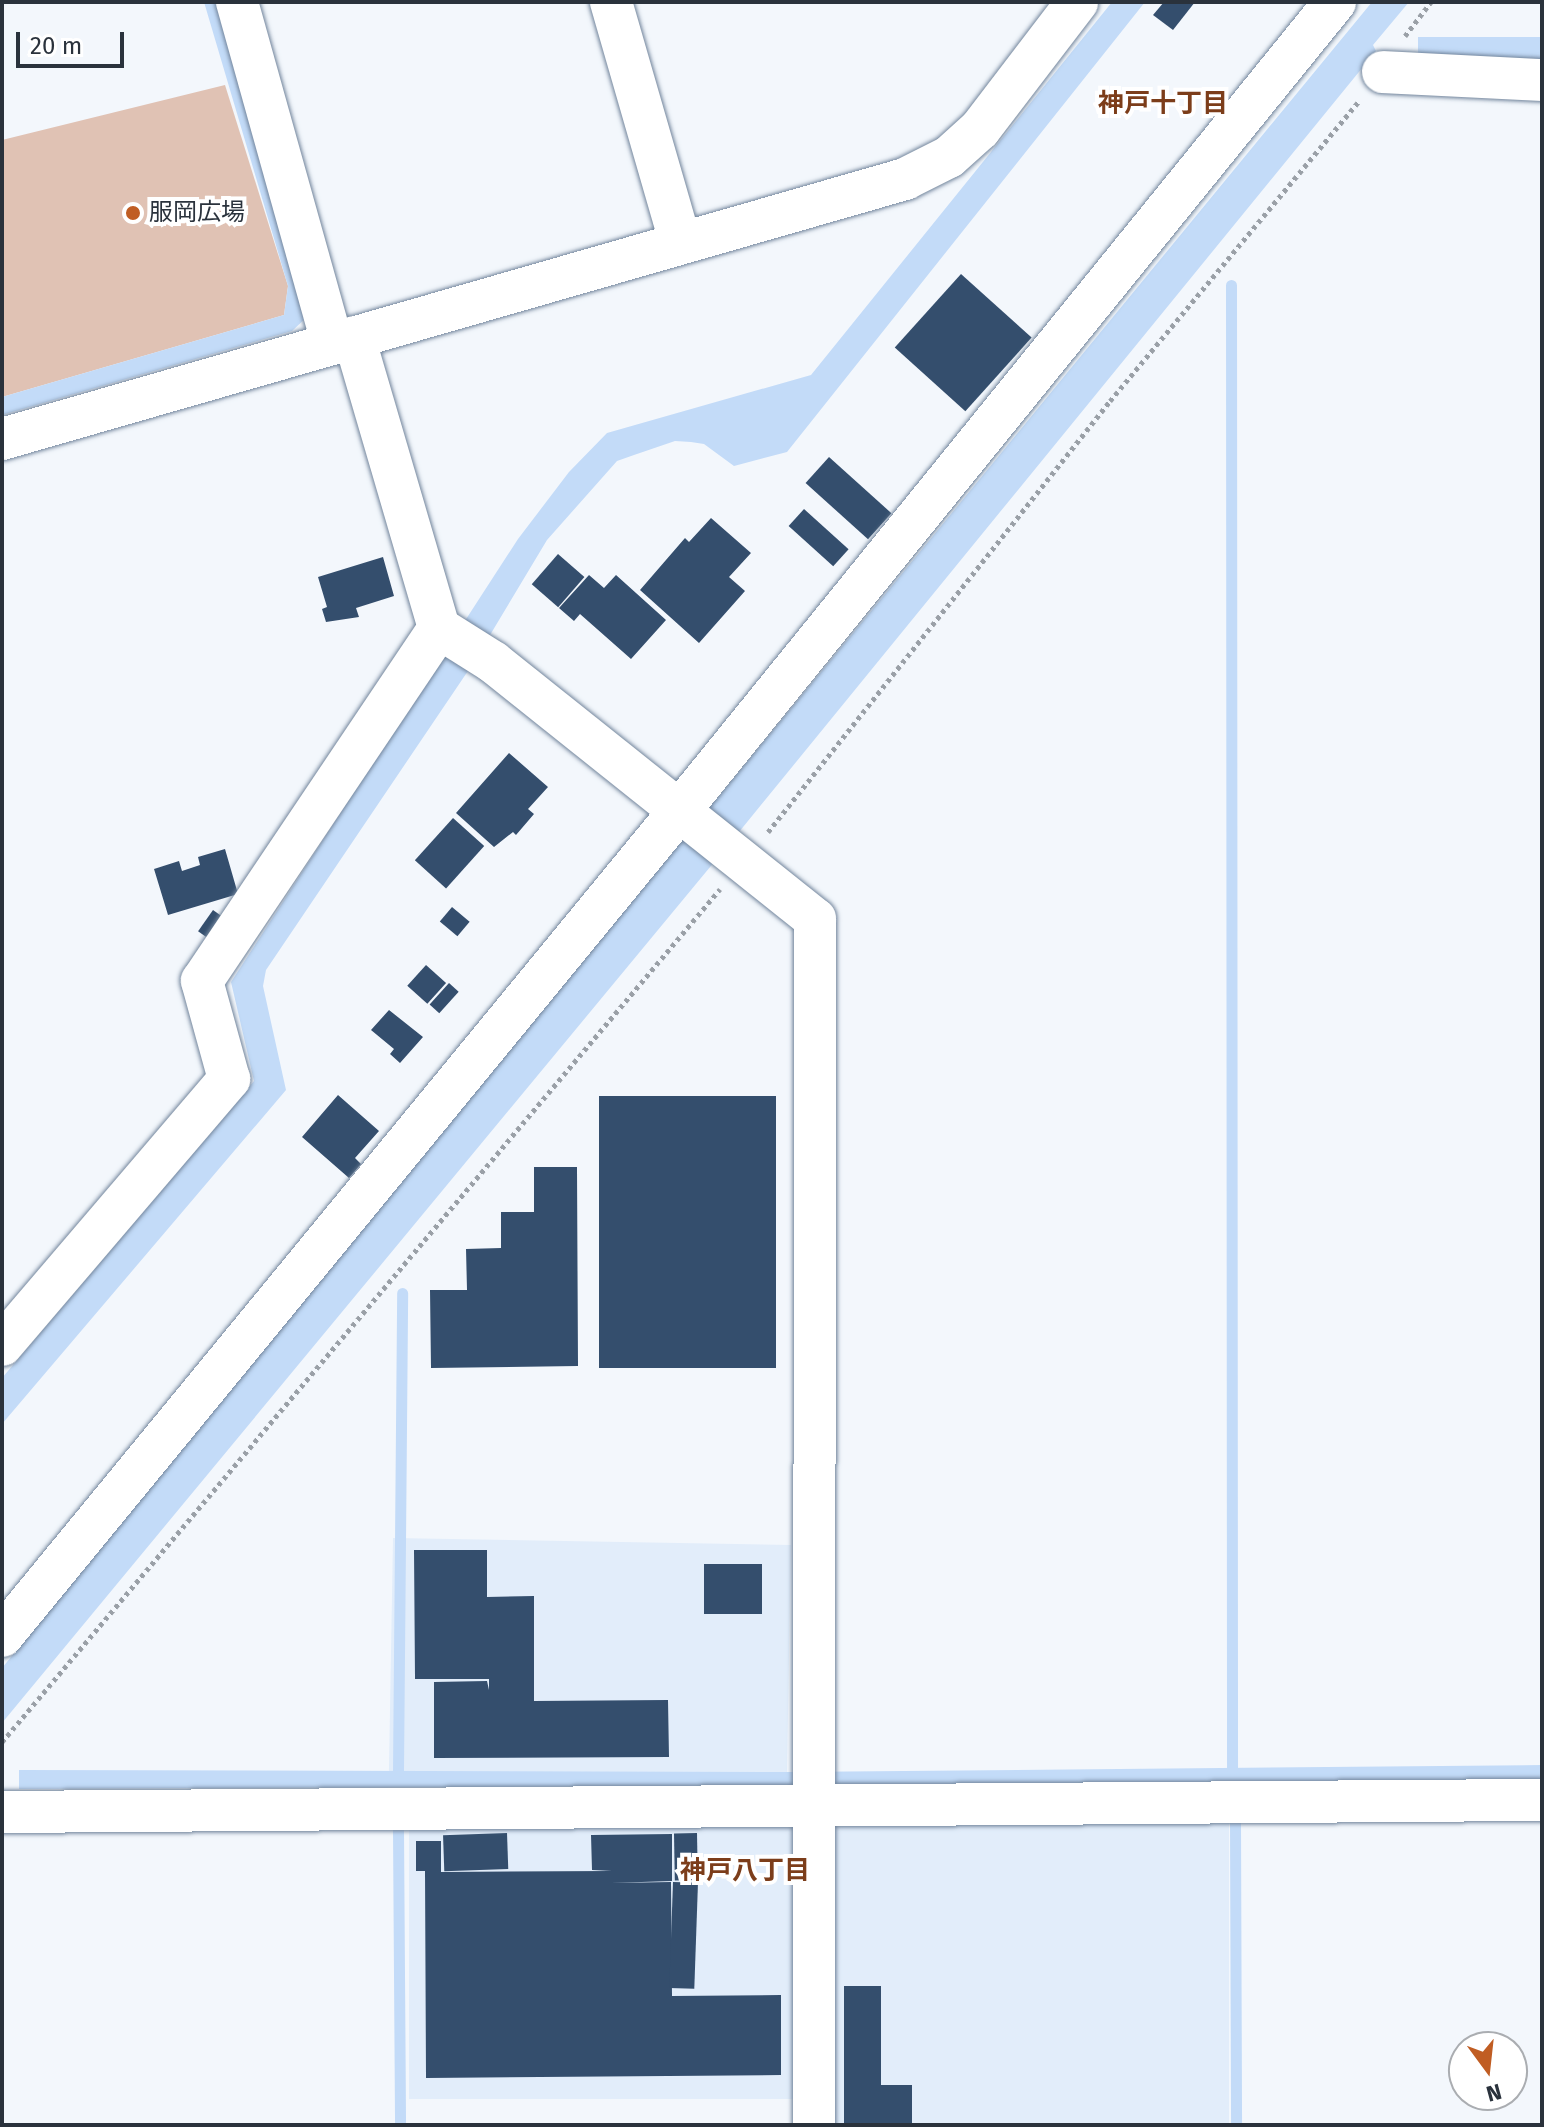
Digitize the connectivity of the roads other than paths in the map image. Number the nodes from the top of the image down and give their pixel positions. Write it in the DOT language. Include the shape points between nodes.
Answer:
graph roads {
  1 [pos="237,2"];
  2 [pos="611,2"];
  3 [pos="1077,2"];
  4 [pos="1335,2"];
  5 [pos="1383,72"];
  6 [pos="1542,80"];
  7 [pos="680,241"];
  8 [pos="343,340"];
  9 [pos="2,439"];
  10 [pos="456,639"];
  11 [pos="686,814"];
  12 [pos="2,1345"];
  13 [pos="2,1636"];
  14 [pos="812,1789"];
  15 [pos="1542,1800"];
  16 [pos="2,1812"];
  17 [pos="814,2125"];
  1 -- 8 [label="street"];
  2 -- 7 [label="street"];
  3 -- 7 [label="street" via="980,129 949,157 905,179"];
  4 -- 11 [label="street"];
  5 -- 6 [label="street"];
  7 -- 8 [label="street"];
  8 -- 9 [label="street"];
  8 -- 10 [label="street"];
  10 -- 11 [label="street"];
  10 -- 12 [label="street" via="202,981 229,1079"];
  11 -- 13 [label="street"];
  11 -- 14 [label="street" via="815,919"];
  14 -- 15 [label="street"];
  14 -- 16 [label="street"];
  14 -- 17 [label="street"];
}
